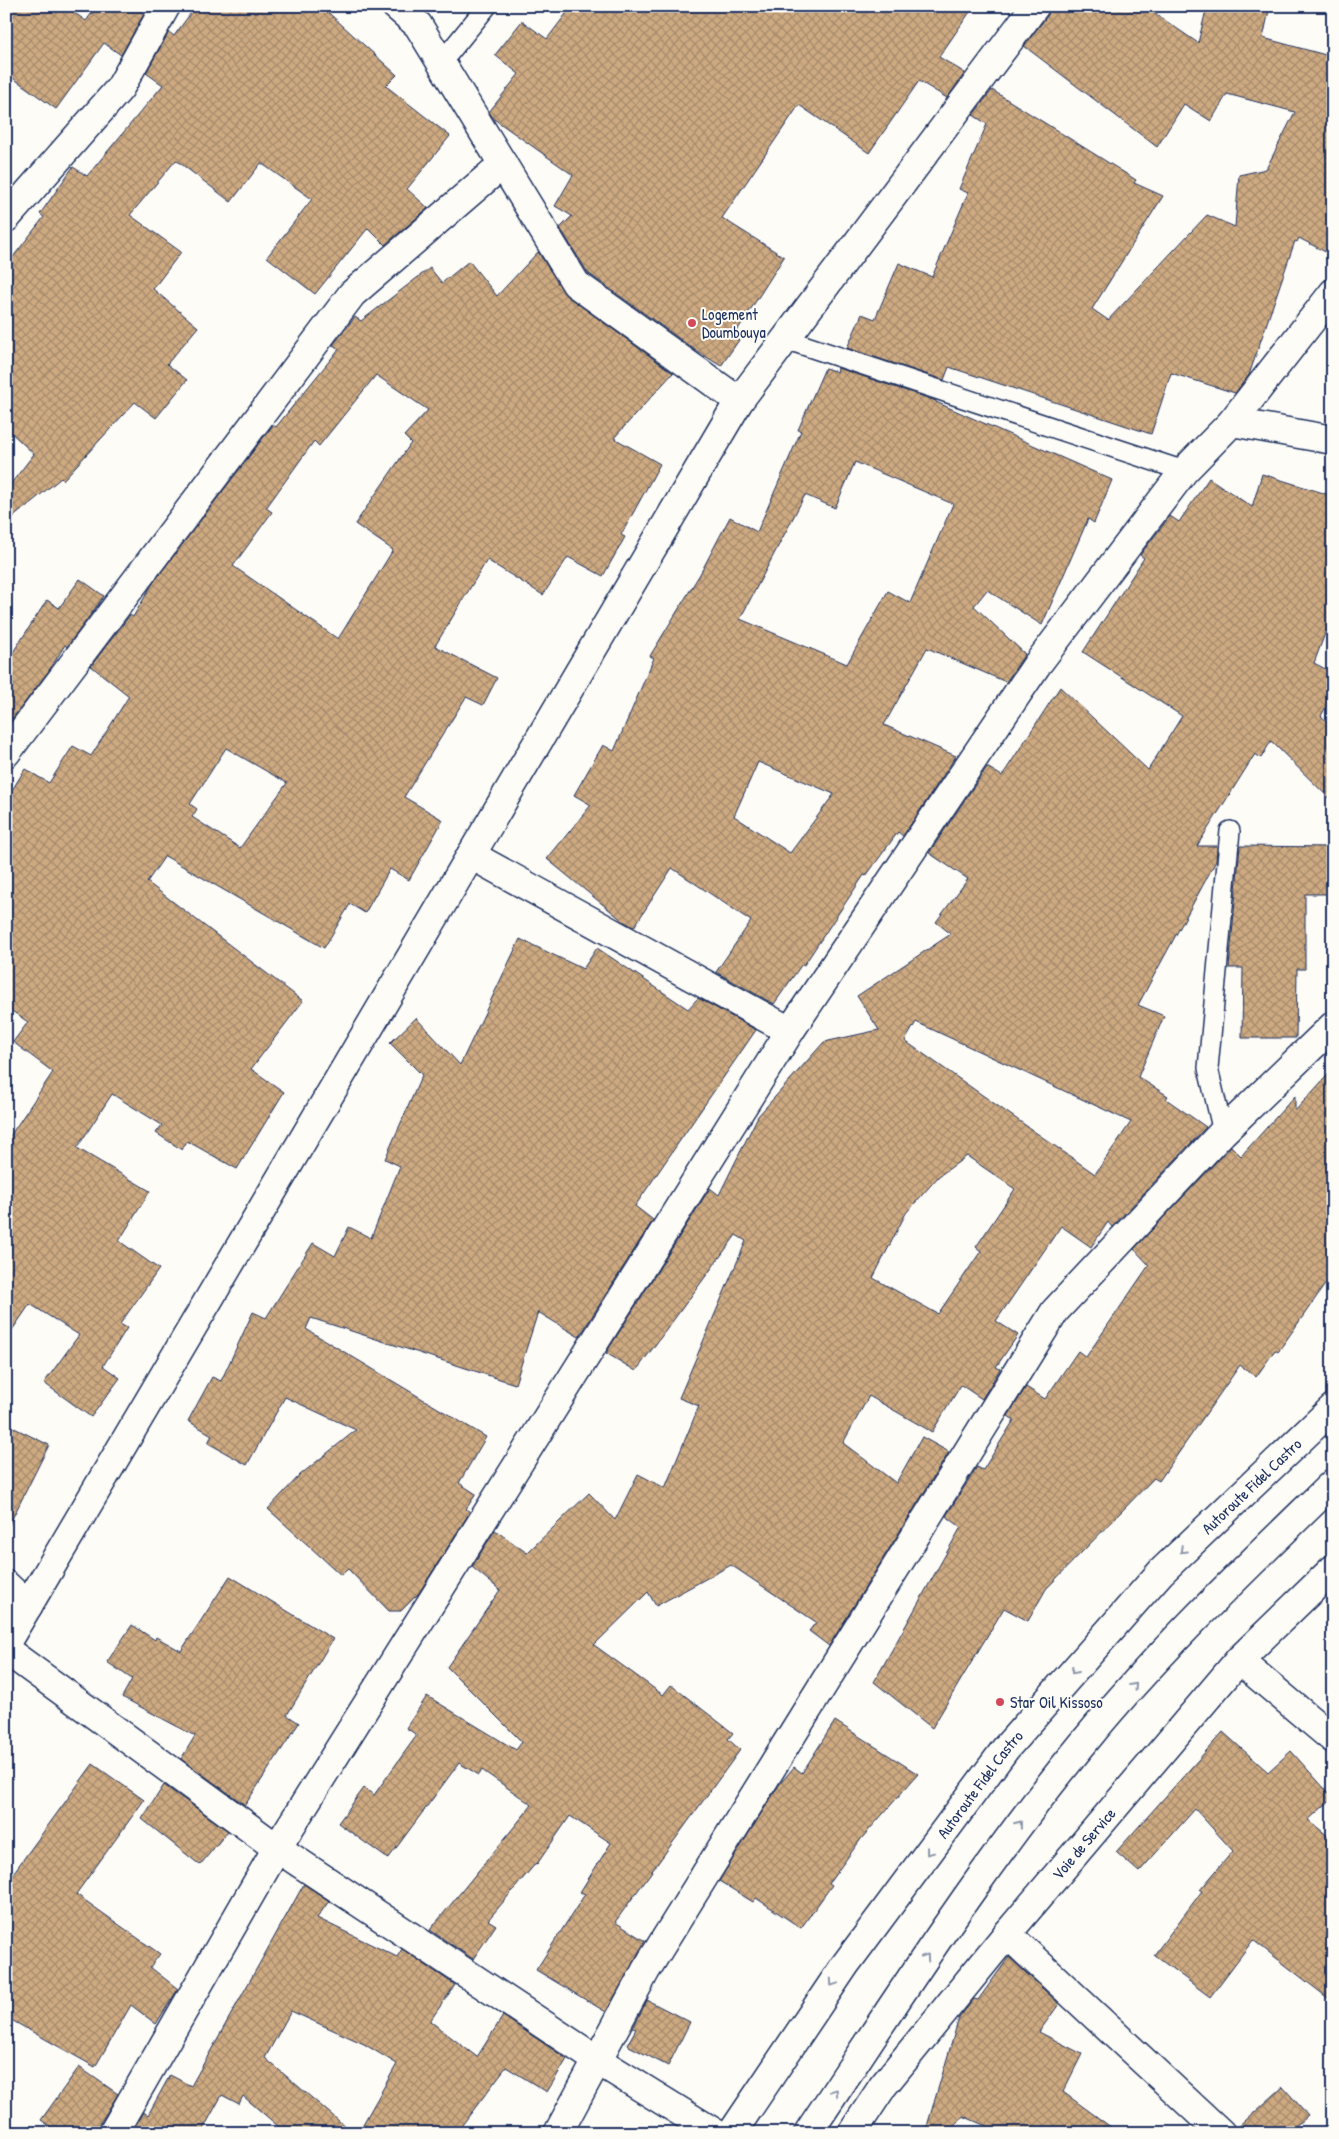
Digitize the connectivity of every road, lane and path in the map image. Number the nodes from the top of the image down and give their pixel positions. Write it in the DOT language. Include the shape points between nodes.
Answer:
graph roads {
  1 [pos="166,6"];
  2 [pos="396,6"];
  3 [pos="487,6"];
  4 [pos="1034,6"];
  5 [pos="441,63"];
  6 [pos="503,164"];
  7 [pos="6,218"];
  8 [pos="1333,292"];
  9 [pos="785,340"];
  10 [pos="739,401"];
  11 [pos="1232,422"];
  12 [pos="1333,440"];
  13 [pos="1184,471"];
  14 [pos="6,753"];
  15 [pos="1230,830"];
  16 [pos="471,855"];
  17 [pos="1333,1026"];
  18 [pos="790,1031"];
  19 [pos="1223,1132"];
  20 [pos="1333,1408"];
  21 [pos="1333,1483"];
  22 [pos="1333,1569"];
  23 [pos="6,1585"];
  24 [pos="28,1606"];
  25 [pos="6,1643"];
  26 [pos="6,1650"];
  27 [pos="1239,1660"];
  28 [pos="1333,1739"];
  29 [pos="277,1848"];
  30 [pos="1007,1934"];
  31 [pos="597,2060"];
  32 [pos="113,2133"];
  33 [pos="558,2133"];
  34 [pos="715,2133"];
  35 [pos="732,2133"];
  36 [pos="808,2133"];
  37 [pos="852,2133"];
  38 [pos="1221,2133"];
  1 -- 7 [label="main road" via="120,88"];
  2 -- 5 [label="main road" via="418,25"];
  3 -- 5 [label="lane"];
  4 -- 9 [label="main road"];
  5 -- 6 [label="main road"];
  6 -- 10 [label="main road" via="576,284"];
  6 -- 14 [label="main road" via="352,294"];
  8 -- 11 [label="main road"];
  9 -- 10 [label="main road"];
  9 -- 13 [label="lane"];
  10 -- 16 [label="main road"];
  11 -- 12 [label="main road"];
  11 -- 13 [label="main road"];
  13 -- 18 [label="main road" via="1036,666"];
  15 -- 19 [label="lane" via="1208,1068"];
  16 -- 18 [label="main road"];
  16 -- 24 [label="main road"];
  17 -- 19 [label="main road"];
  18 -- 29 [label="main road"];
  19 -- 31 [label="main road" via="1055,1311 646,1970"];
  20 -- 35 [label="main road, Autoroute Fidel Castro, one-way" via="1161,1572 1006,1748 845,1965"];
  36 -- 21 [label="main road, one-way" via="996,1853 1085,1740 1193,1620"];
  22 -- 27 [label="main road, Voie de Service"];
  23 -- 24 [label="main road"];
  24 -- 25 [label="main road"];
  26 -- 29 [label="main road"];
  27 -- 28 [label="main road"];
  27 -- 30 [label="main road, Voie de Service"];
  29 -- 31 [label="main road"];
  29 -- 32 [label="main road"];
  30 -- 37 [label="main road, Voie de Service" via="883,2086"];
  30 -- 38 [label="main road"];
  31 -- 33 [label="main road"];
  31 -- 34 [label="main road"];
}
